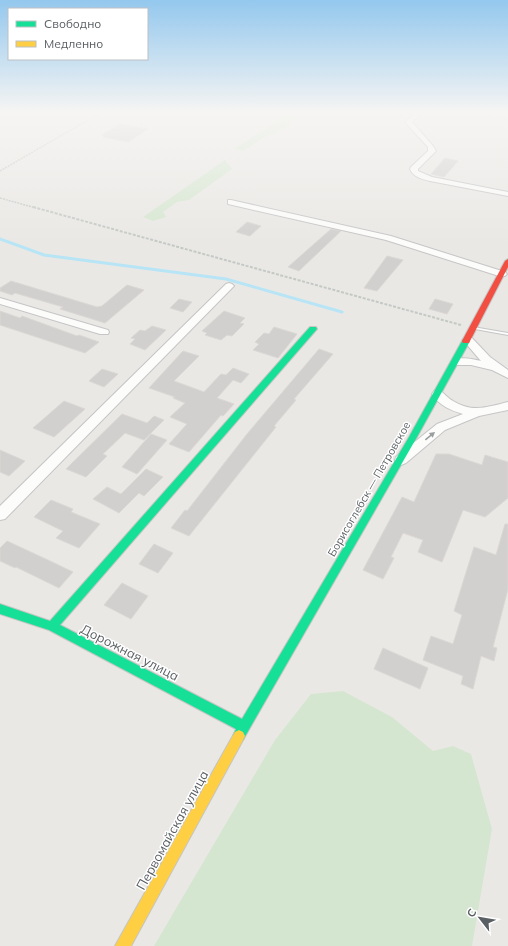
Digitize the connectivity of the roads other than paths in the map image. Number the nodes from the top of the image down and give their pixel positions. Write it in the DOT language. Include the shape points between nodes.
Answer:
graph roads {
  1 [pos="427,156"];
  2 [pos="508,194"];
  3 [pos="231,202"];
  4 [pos="508,261"];
  5 [pos="502,274"];
  6 [pos="229,286"];
  7 [pos="0,301"];
  8 [pos="475,328"];
  9 [pos="313,329"];
  10 [pos="104,332"];
  11 [pos="508,334"];
  12 [pos="468,340"];
  13 [pos="455,363"];
  14 [pos="493,367"];
  15 [pos="508,375"];
  16 [pos="438,394"];
  17 [pos="508,406"];
  18 [pos="476,413"];
  19 [pos="400,461"];
  20 [pos="0,515"];
  21 [pos="0,609"];
  22 [pos="52,626"];
  23 [pos="244,726"];
  24 [pos="123,946"];
  1 -- 2 [label="street" via="414,168 421,176"];
  3 -- 5 [label="street" via="388,238"];
  4 -- 5 [label="street, Борисоглебск — Петровское"];
  5 -- 8 [label="street, Борисоглебск — Петровское"];
  6 -- 20 [label="street"];
  7 -- 10 [label="street"];
  8 -- 11 [label="lane"];
  8 -- 12 [label="street, Борисоглебск — Петровское"];
  9 -- 22 [label="street"];
  12 -- 13 [label="street, Борисоглебск — Петровское"];
  12 -- 14 [label="street"];
  13 -- 14 [label="street" via="471,362"];
  13 -- 16 [label="street, Борисоглебск — Петровское"];
  14 -- 15 [label="street"];
  16 -- 18 [label="street" via="449,405"];
  16 -- 19 [label="street, Борисоглебск — Петровское"];
  17 -- 18 [label="street"];
  19 -- 18 [label="street, one-way" via="441,428"];
  19 -- 23 [label="street, Борисоглебск — Петровское"];
  21 -- 22 [label="street, Дорожная улица"];
  22 -- 23 [label="street, Дорожная улица"];
  23 -- 24 [label="street, Первомайская улица"];
}
